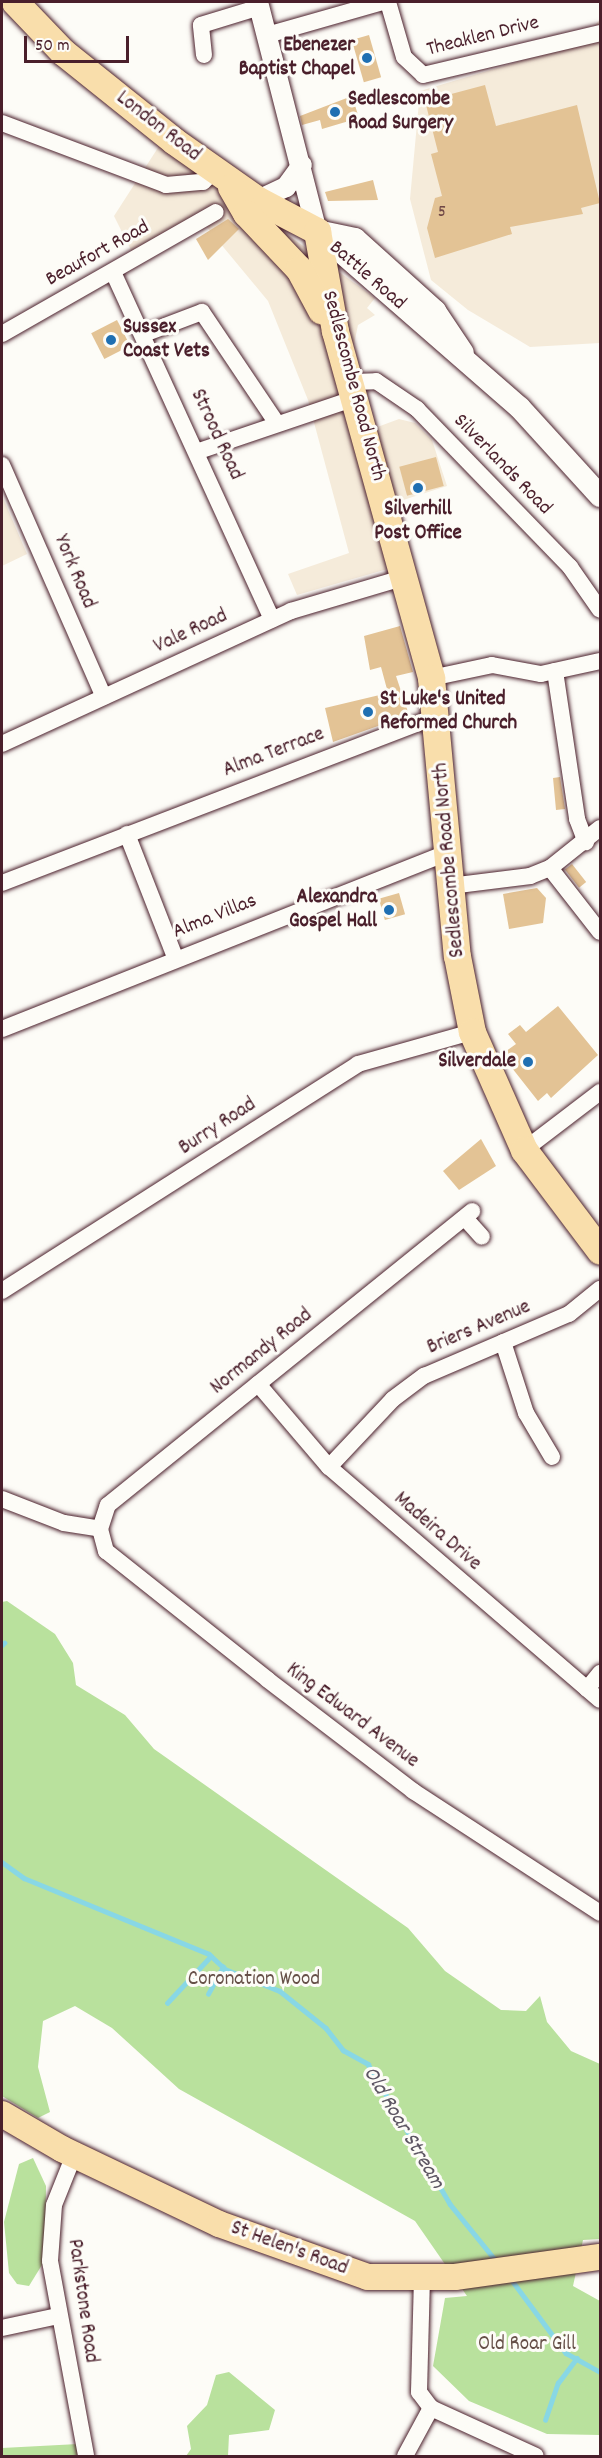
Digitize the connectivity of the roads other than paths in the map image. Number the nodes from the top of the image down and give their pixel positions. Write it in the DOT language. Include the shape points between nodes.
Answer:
graph roads {
  1 [pos="15,2"];
  2 [pos="383,2"];
  3 [pos="388,2"];
  4 [pos="259,4"];
  5 [pos="600,33"];
  6 [pos="267,35"];
  7 [pos="204,56"];
  8 [pos="2,123"];
  9 [pos="302,165"];
  10 [pos="221,174"];
  11 [pos="258,200"];
  12 [pos="216,213"];
  13 [pos="316,231"];
  14 [pos="113,272"];
  15 [pos="335,331"];
  16 [pos="2,334"];
  17 [pos="144,334"];
  18 [pos="354,390"];
  19 [pos="276,423"];
  20 [pos="199,452"];
  21 [pos="2,465"];
  22 [pos="600,496"];
  23 [pos="405,577"];
  24 [pos="600,610"];
  25 [pos="272,619"];
  26 [pos="600,661"];
  27 [pos="555,671"];
  28 [pos="431,678"];
  29 [pos="104,697"];
  30 [pos="437,716"];
  31 [pos="2,744"];
  32 [pos="600,828"];
  33 [pos="128,834"];
  34 [pos="586,842"];
  35 [pos="447,853"];
  36 [pos="550,868"];
  37 [pos="2,883"];
  38 [pos="450,886"];
  39 [pos="600,932"];
  40 [pos="176,957"];
  41 [pos="2,1029"];
  42 [pos="472,1032"];
  43 [pos="600,1092"];
  44 [pos="524,1150"];
  45 [pos="482,1237"];
  46 [pos="600,1251"];
  47 [pos="600,1289"];
  48 [pos="2,1291"];
  49 [pos="503,1342"];
  50 [pos="258,1384"];
  51 [pos="552,1457"];
  52 [pos="329,1467"];
  53 [pos="2,1499"];
  54 [pos="100,1529"];
  55 [pos="600,1673"];
  56 [pos="587,1689"];
  57 [pos="600,1701"];
  58 [pos="600,1913"];
  59 [pos="2,2114"];
  60 [pos="74,2155"];
  61 [pos="600,2257"];
  62 [pos="422,2280"];
  63 [pos="58,2316"];
  64 [pos="2,2328"];
  65 [pos="431,2408"];
  66 [pos="86,2457"];
  67 [pos="405,2457"];
  68 [pos="536,2457"];
  1 -- 10 [label="highway, London Road" via="63,52"];
  2 -- 6 [label="street"];
  3 -- 5 [label="street, Theaklen Drive" via="404,57 423,75"];
  4 -- 6 [label="street"];
  4 -- 7 [label="street" via="201,25"];
  6 -- 9 [label="street"];
  8 -- 10 [label="street" via="166,185 203,182"];
  9 -- 11 [label="street" via="286,187"];
  9 -- 13 [label="street"];
  10 -- 11 [label="highway, London Road"];
  10 -- 15 [label="highway" via="246,213 299,269"];
  11 -- 13 [label="highway, London Road"];
  12 -- 14 [label="street, Beaufort Road"];
  13 -- 15 [label="highway, Sedlescombe Road North"];
  13 -- 22 [label="main road, Battle Road" via="465,357 542,430"];
  14 -- 16 [label="street, Beaufort Road"];
  14 -- 17 [label="street, Strood Road"];
  15 -- 18 [label="highway, Sedlescombe Road North"];
  17 -- 19 [label="street" via="202,312"];
  17 -- 20 [label="street, Strood Road"];
  18 -- 19 [label="street"];
  18 -- 23 [label="highway, Sedlescombe Road North"];
  18 -- 24 [label="street, Silverlands Road" via="376,381 416,409 570,567"];
  19 -- 20 [label="street"];
  20 -- 25 [label="street, Strood Road"];
  21 -- 29 [label="street, York Road"];
  23 -- 25 [label="street, Vale Road"];
  23 -- 28 [label="highway, Sedlescombe Road North"];
  25 -- 29 [label="street, Vale Road"];
  26 -- 27 [label="street"];
  27 -- 28 [label="street" via="525,674 492,665"];
  27 -- 34 [label="street" via="577,819"];
  28 -- 30 [label="highway, Sedlescombe Road North"];
  29 -- 31 [label="street, Vale Road"];
  30 -- 33 [label="street, Alma Terrace"];
  30 -- 35 [label="highway, Sedlescombe Road North"];
  32 -- 34 [label="street"];
  33 -- 37 [label="street, Alma Terrace"];
  33 -- 40 [label="street"];
  34 -- 36 [label="street"];
  35 -- 38 [label="highway, Sedlescombe Road North"];
  35 -- 40 [label="street, Alma Villas"];
  36 -- 38 [label="street" via="501,882"];
  36 -- 39 [label="street"];
  38 -- 42 [label="highway, Sedlescombe Road North"];
  40 -- 41 [label="street, Alma Villas"];
  42 -- 44 [label="highway, Sedlescombe Road North"];
  42 -- 48 [label="street, Burry Road" via="358,1064"];
  43 -- 44 [label="street"];
  44 -- 46 [label="highway, Sedlescombe Road North"];
  45 -- 50 [label="street, Normandy Road" via="469,1214"];
  47 -- 49 [label="street, Briers Avenue" via="569,1314"];
  49 -- 51 [label="street" via="526,1413"];
  49 -- 52 [label="street, Briers Avenue" via="424,1376 393,1399"];
  50 -- 52 [label="street, Madeira Drive"];
  50 -- 54 [label="street, Normandy Road" via="108,1505"];
  52 -- 56 [label="street, Madeira Drive"];
  53 -- 54 [label="street" via="64,1523"];
  54 -- 58 [label="street, King Edward Avenue" via="106,1551 268,1680 413,1791"];
  55 -- 56 [label="street"];
  56 -- 57 [label="street, Madeira Drive"];
  59 -- 60 [label="main road, St Helen's Road"];
  60 -- 62 [label="main road, St Helen's Road" via="312,2260 368,2277"];
  60 -- 63 [label="street, Parkstone Road" via="49,2228"];
  61 -- 62 [label="main road, St Helen's Road"];
  62 -- 65 [label="street" via="419,2392"];
  63 -- 64 [label="street"];
  63 -- 66 [label="street, Parkstone Road"];
  65 -- 67 [label="street"];
  65 -- 68 [label="street"];
}
